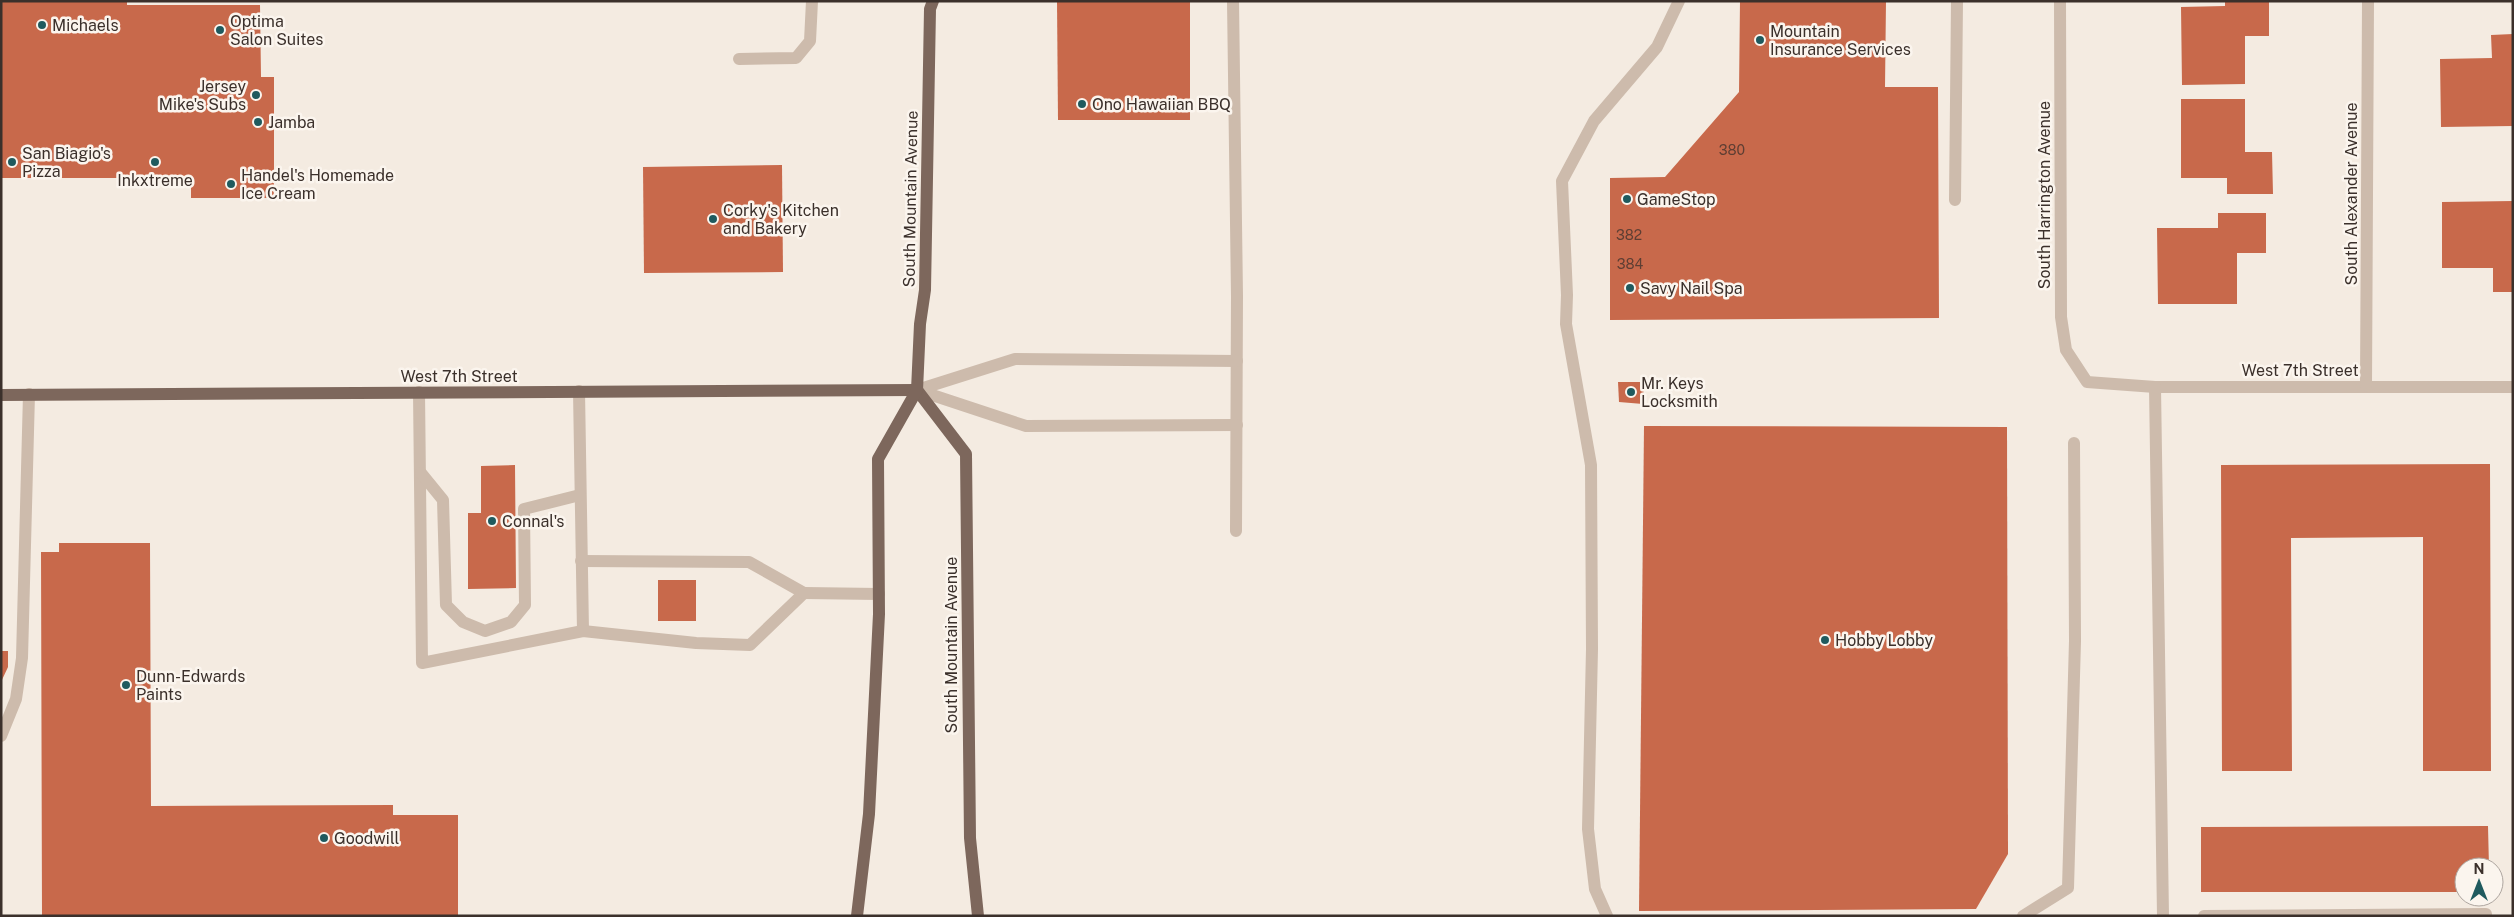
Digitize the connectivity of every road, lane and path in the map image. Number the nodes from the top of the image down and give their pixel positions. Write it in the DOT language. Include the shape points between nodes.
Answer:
graph roads {
  1 [pos="812,1"];
  2 [pos="1233,1"];
  3 [pos="1679,1"];
  4 [pos="1957,1"];
  5 [pos="2060,1"];
  6 [pos="2368,1"];
  7 [pos="929,4"];
  8 [pos="740,59"];
  9 [pos="1955,200"];
  10 [pos="1238,360"];
  11 [pos="2087,382"];
  12 [pos="2366,386"];
  13 [pos="2155,387"];
  14 [pos="2513,387"];
  15 [pos="917,390"];
  16 [pos="420,392"];
  17 [pos="579,392"];
  18 [pos="29,394"];
  19 [pos="1,395"];
  20 [pos="1238,425"];
  21 [pos="2074,443"];
  22 [pos="421,473"];
  23 [pos="580,495"];
  24 [pos="1236,531"];
  25 [pos="581,561"];
  26 [pos="804,593"];
  27 [pos="879,594"];
  28 [pos="583,631"];
  29 [pos="1,736"];
  30 [pos="2486,914"];
  31 [pos="856,916"];
  32 [pos="978,916"];
  33 [pos="1607,916"];
  34 [pos="2023,916"];
  35 [pos="2163,916"];
  36 [pos="2204,916"];
  1 -- 8 [label="street" via="810,41 796,58"];
  2 -- 10 [label="street"];
  3 -- 33 [label="street" via="1657,47 1594,121 1562,181 1566,324 1591,465 1592,649 1588,829 1595,889"];
  4 -- 9 [label="street"];
  5 -- 11 [label="street, South Harrington Avenue" via="2060,317 2066,350"];
  6 -- 12 [label="street, South Alexander Avenue"];
  7 -- 15 [label="main road, South Mountain Avenue" via="925,290"];
  10 -- 15 [label="street" via="1015,359"];
  10 -- 20 [label="street"];
  11 -- 13 [label="street, West 7th Street"];
  12 -- 13 [label="street, West 7th Street"];
  12 -- 14 [label="street, West 7th Street"];
  13 -- 35 [label="street"];
  15 -- 17 [label="main road, West 7th Street"];
  15 -- 20 [label="street" via="1026,426"];
  15 -- 27 [label="main road, South Mountain Avenue" via="878,459"];
  15 -- 32 [label="main road, South Mountain Avenue" via="966,454 970,838"];
  16 -- 17 [label="main road, West 7th Street"];
  16 -- 18 [label="main road, West 7th Street"];
  16 -- 22 [label="street"];
  17 -- 23 [label="street"];
  18 -- 19 [label="main road, West 7th Street"];
  18 -- 29 [label="street" via="22,658 16,699"];
  20 -- 24 [label="street"];
  21 -- 34 [label="street" via="2075,641 2068,888"];
  22 -- 23 [label="street" via="443,500 446,605 463,622 485,631 511,622 525,605 524,509"];
  22 -- 28 [label="street" via="422,663"];
  23 -- 25 [label="street"];
  25 -- 26 [label="street" via="749,562"];
  25 -- 28 [label="street"];
  26 -- 27 [label="street"];
  26 -- 28 [label="street" via="750,645 696,644"];
  27 -- 31 [label="main road, South Mountain Avenue" via="868,814"];
  30 -- 36 [label="street"];
}
